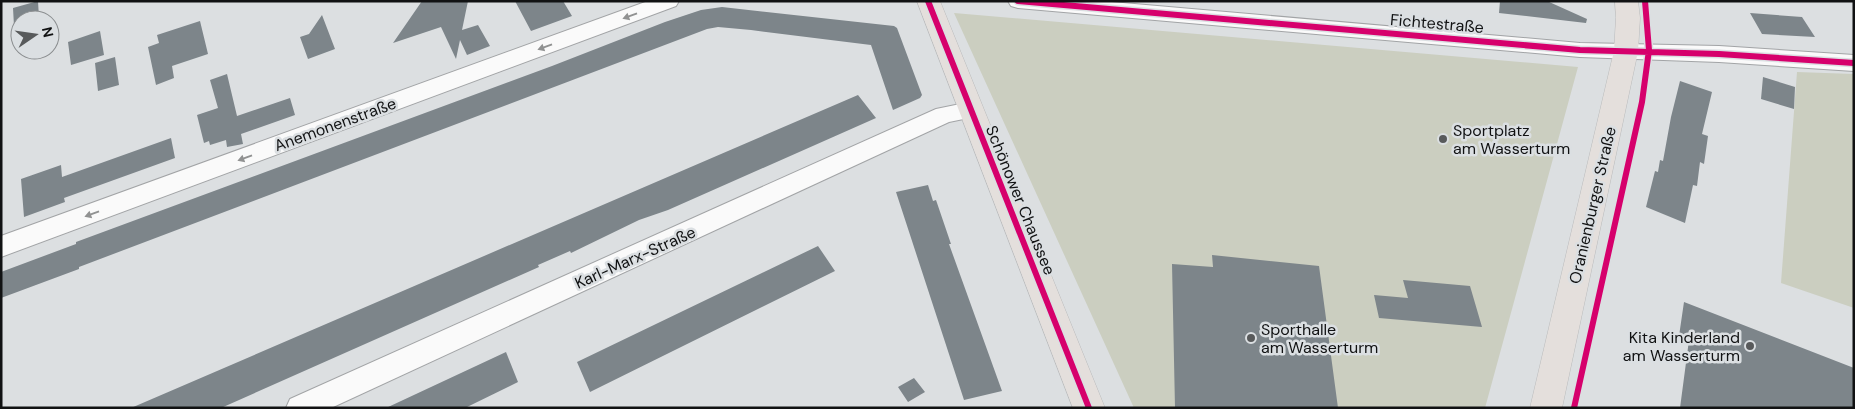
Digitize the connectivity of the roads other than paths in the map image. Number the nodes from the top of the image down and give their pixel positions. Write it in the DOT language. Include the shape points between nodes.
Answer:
graph roads {
  1 [pos="669,1"];
  2 [pos="928,1"];
  3 [pos="1018,1"];
  4 [pos="1626,1"];
  5 [pos="1626,51"];
  6 [pos="1854,64"];
  7 [pos="970,110"];
  8 [pos="1,247"];
  9 [pos="300,408"];
  10 [pos="1089,408"];
  11 [pos="1546,408"];
  1 -- 8 [label="street, Anemonenstraße, one-way"];
  2 -- 7 [label="main road, Schönower Chaussee"];
  3 -- 5 [label="street, Fichtestraße" via="1580,50"];
  4 -- 5 [label="main road, Oranienburger Straße"];
  5 -- 6 [label="street, Fichtestraße"];
  5 -- 11 [label="main road, Oranienburger Straße"];
  7 -- 9 [label="street, Karl-Marx-Straße" via="944,115"];
  7 -- 10 [label="main road, Schönower Chaussee"];
}
